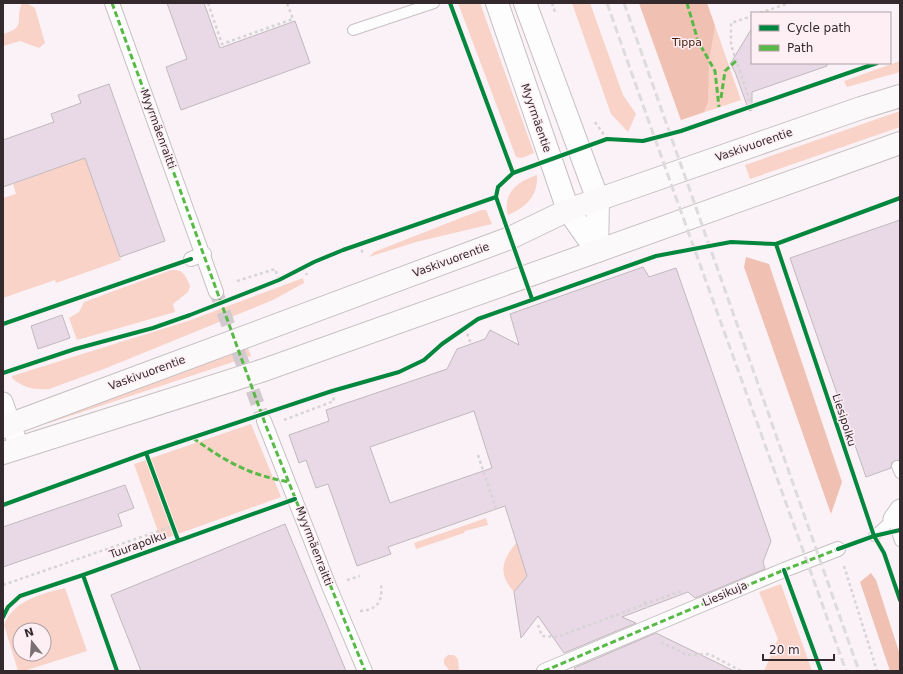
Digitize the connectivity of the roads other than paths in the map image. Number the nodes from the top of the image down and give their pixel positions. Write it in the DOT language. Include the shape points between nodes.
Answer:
graph roads {
  1 [pos="112,3"];
  2 [pos="434,3"];
  3 [pos="497,3"];
  4 [pos="525,3"];
  5 [pos="353,30"];
  6 [pos="900,96"];
  7 [pos="900,143"];
  8 [pos="598,200"];
  9 [pos="568,210"];
  10 [pos="597,251"];
  11 [pos="216,292"];
  12 [pos="3,402"];
  13 [pos="264,420"];
  14 [pos="7,425"];
  15 [pos="11,450"];
  16 [pos="896,514"];
  17 [pos="874,536"];
  18 [pos="900,541"];
  19 [pos="838,549"];
  20 [pos="365,671"];
  21 [pos="544,671"];
  1 -- 11 [label="street, Myyrmäenraitti" via="197,257"];
  2 -- 5 [label="lane"];
  3 -- 9 [label="street, Myyrmäentie"];
  4 -- 8 [label="street"];
  6 -- 8 [label="main road, Vaskivuorentie"];
  7 -- 10 [label="main road"];
  8 -- 9 [label="main road, Vaskivuorentie"];
  8 -- 10 [label="street"];
  9 -- 10 [label="street, Myyrmäentie"];
  9 -- 14 [label="main road, Vaskivuorentie" via="510,238"];
  10 -- 15 [label="main road" via="264,370"];
  12 -- 14 [label="street"];
  13 -- 20 [label="street, Myyrmäenraitti"];
  14 -- 15 [label="street"];
  16 -- 17 [label="lane"];
  16 -- 18 [label="lane"];
  19 -- 21 [label="street, Liesikuja"];
}
